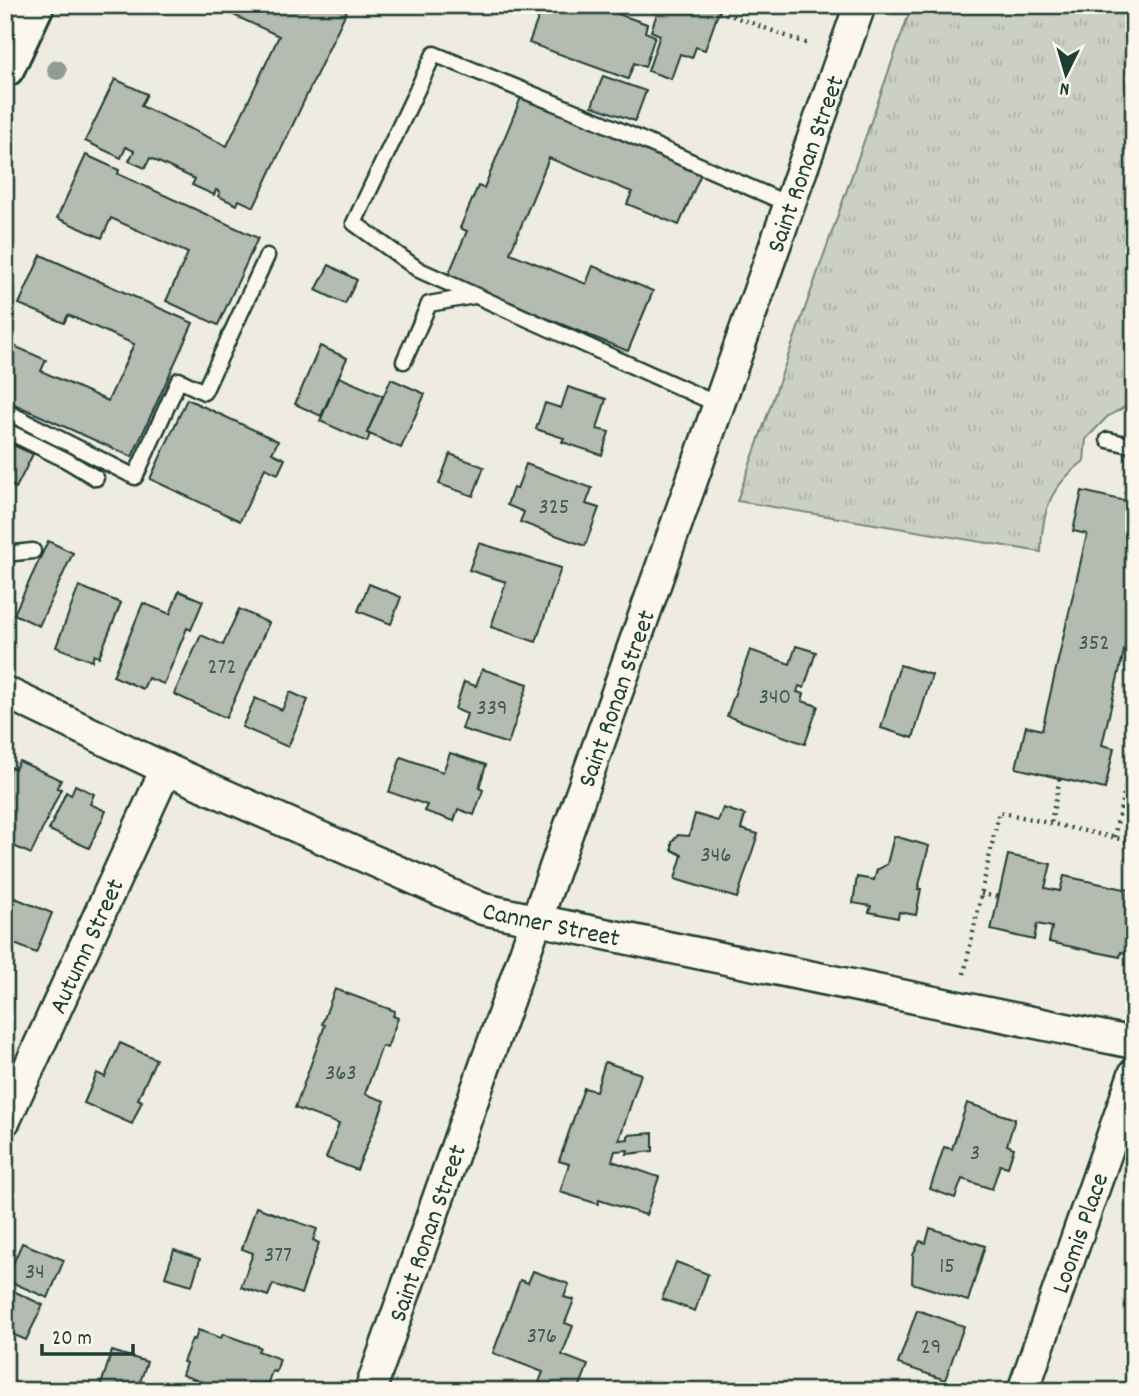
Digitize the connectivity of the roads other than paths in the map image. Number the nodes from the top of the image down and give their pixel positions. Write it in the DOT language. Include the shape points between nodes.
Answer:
graph roads {
  1 [pos="34,5"];
  2 [pos="860,5"];
  3 [pos="5,67"];
  4 [pos="790,205"];
  5 [pos="267,256"];
  6 [pos="475,296"];
  7 [pos="404,361"];
  8 [pos="719,405"];
  9 [pos="5,411"];
  10 [pos="5,430"];
  11 [pos="1108,440"];
  12 [pos="1134,446"];
  13 [pos="96,478"];
  14 [pos="33,551"];
  15 [pos="5,554"];
  16 [pos="5,692"];
  17 [pos="166,769"];
  18 [pos="537,922"];
  19 [pos="1134,1043"];
  20 [pos="1134,1074"];
  21 [pos="5,1120"];
  22 [pos="370,1391"];
  23 [pos="1023,1391"];
  1 -- 3 [label="main road"];
  2 -- 4 [label="street, Saint Ronan Street"];
  4 -- 6 [label="lane" via="434,54 354,223 419,270"];
  4 -- 8 [label="street, Saint Ronan Street"];
  5 -- 9 [label="lane" via="204,392 179,380 135,477"];
  6 -- 7 [label="lane" via="429,304"];
  6 -- 8 [label="lane"];
  8 -- 18 [label="street, Saint Ronan Street"];
  10 -- 13 [label="lane"];
  11 -- 12 [label="lane"];
  14 -- 15 [label="lane"];
  16 -- 17 [label="street, Canner Street"];
  17 -- 18 [label="street, Canner Street" via="483,909"];
  17 -- 21 [label="street, Autumn Street"];
  18 -- 19 [label="street, Canner Street"];
  18 -- 22 [label="street, Saint Ronan Street"];
  20 -- 23 [label="street, Loomis Place"];
}
